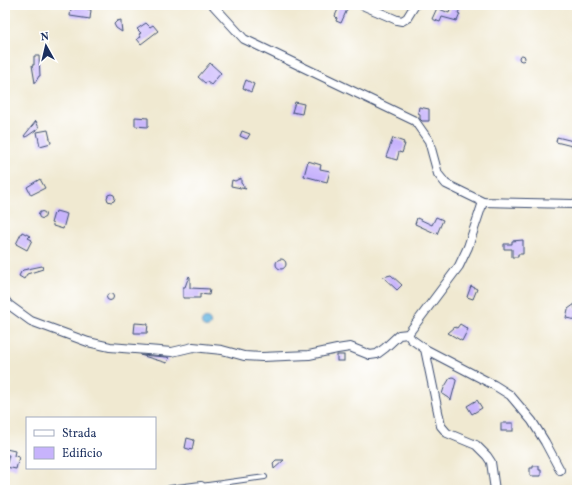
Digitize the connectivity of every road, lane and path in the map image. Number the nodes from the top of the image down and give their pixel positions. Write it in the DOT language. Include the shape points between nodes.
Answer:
graph roads {
  1 [pos="213,5"];
  2 [pos="362,5"];
  3 [pos="415,5"];
  4 [pos="483,202"];
  5 [pos="577,205"];
  6 [pos="5,300"];
  7 [pos="408,334"];
  8 [pos="425,349"];
  9 [pos="560,470"];
  10 [pos="265,477"];
  11 [pos="202,486"];
  12 [pos="170,490"];
  13 [pos="495,490"];
  1 -- 4 [label="street" via="244,39 415,121 429,141 438,174 446,184"];
  2 -- 3 [label="street" via="402,21"];
  4 -- 5 [label="street"];
  4 -- 7 [label="street" via="459,266"];
  6 -- 7 [label="street" via="31,321 88,342 172,352 193,346 262,358 309,355 350,347 370,355 386,348 399,335"];
  7 -- 8 [label="street" via="410,339"];
  8 -- 9 [label="street" via="494,384 510,395 532,421"];
  8 -- 13 [label="street" via="441,426 447,432 476,445 487,456 491,462"];
  10 -- 11 [label="lane"];
  11 -- 12 [label="street"];
}
